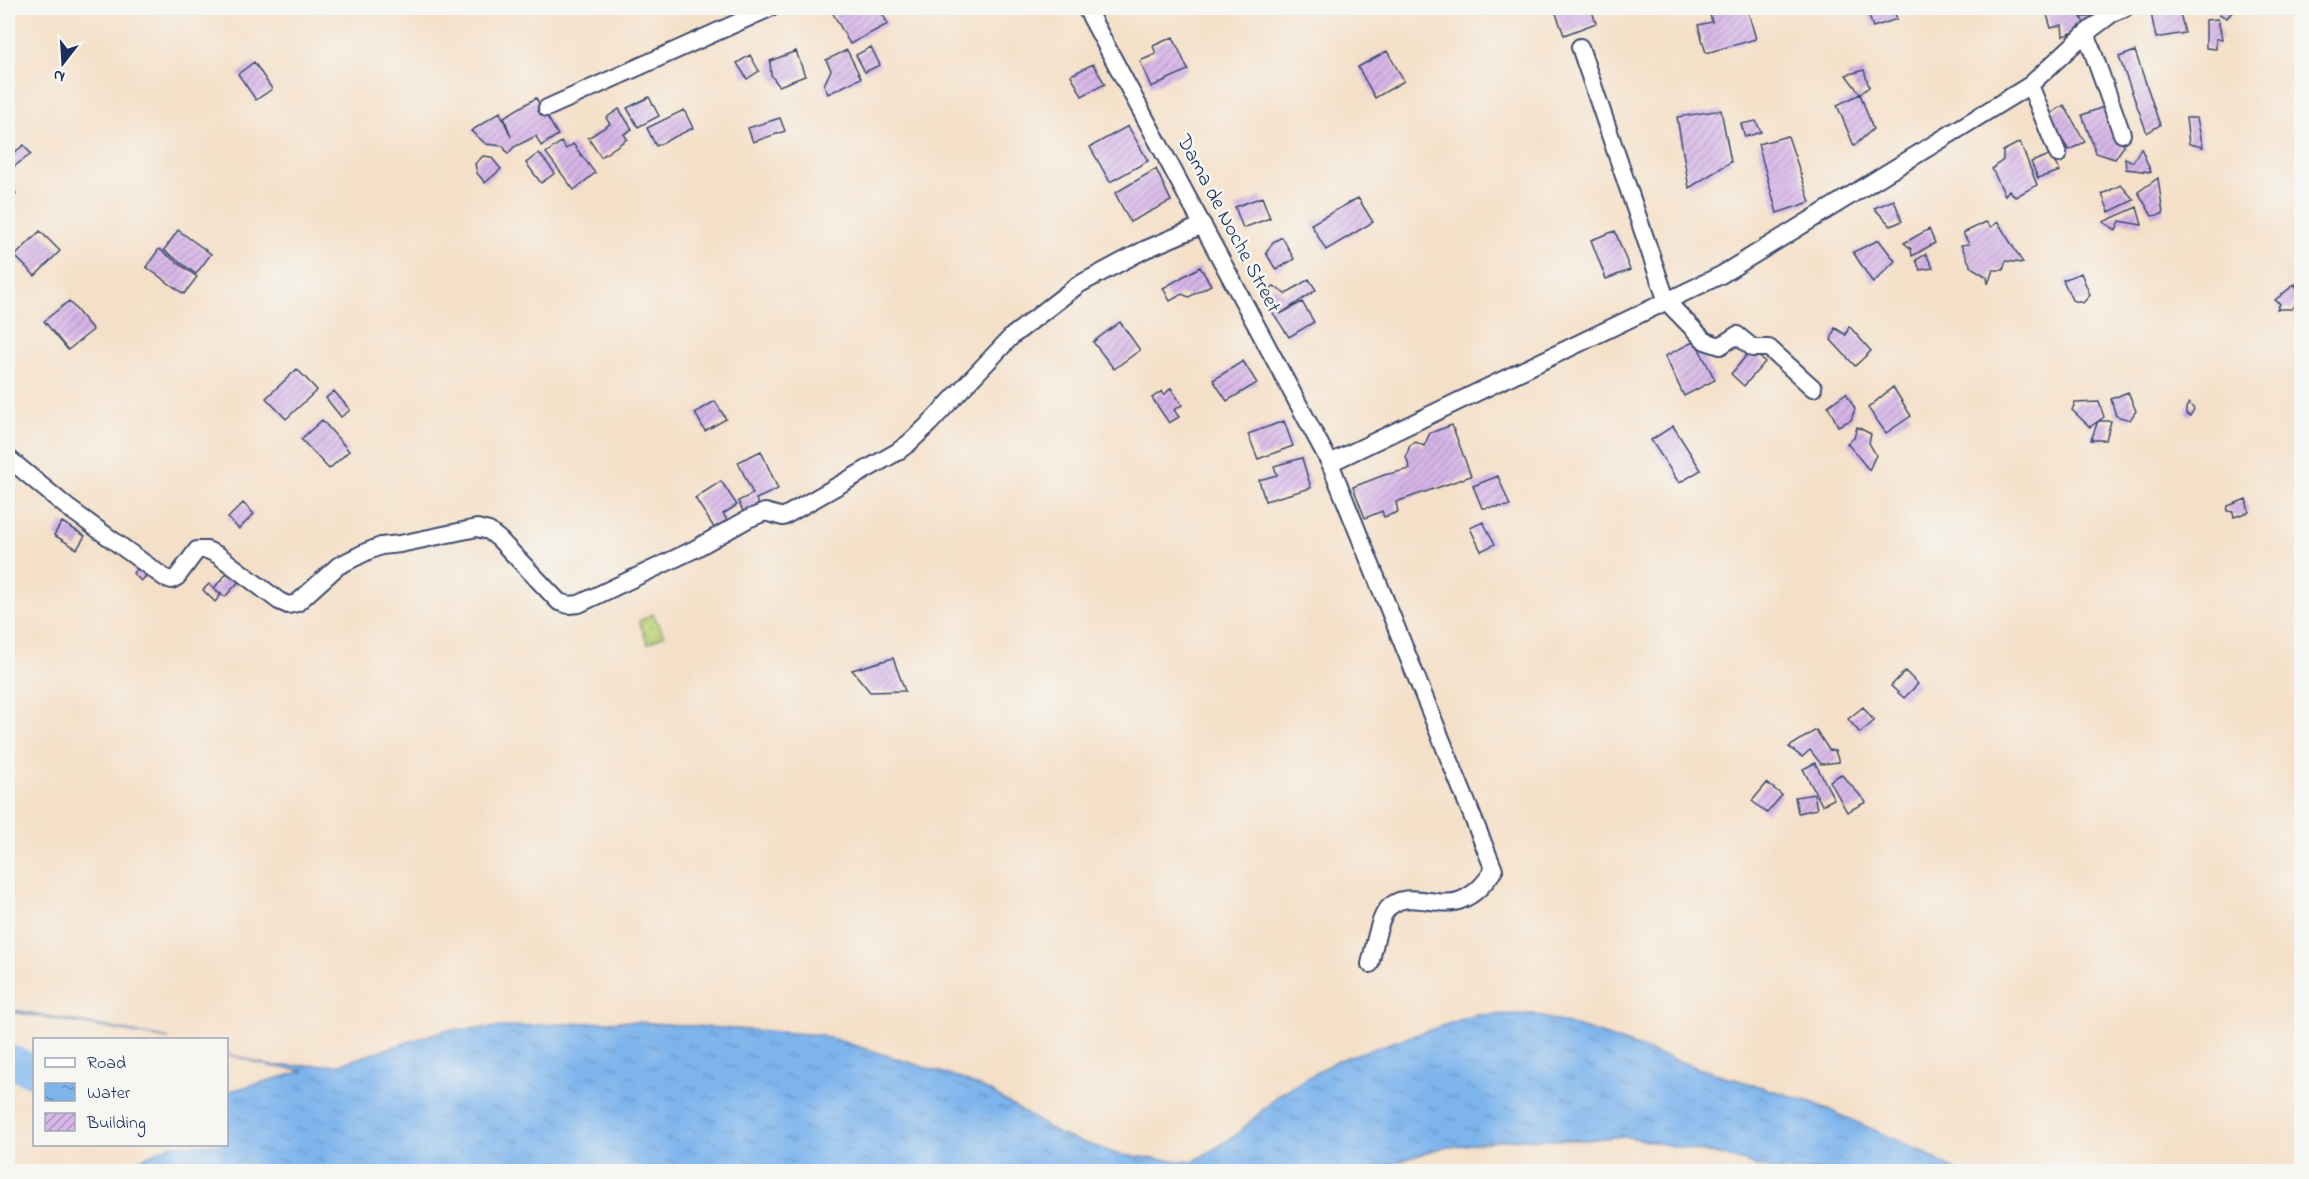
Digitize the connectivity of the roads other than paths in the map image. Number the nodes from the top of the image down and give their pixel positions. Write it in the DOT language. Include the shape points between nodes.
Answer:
graph roads {
  1 [pos="770,8"];
  2 [pos="1086,8"];
  3 [pos="2125,8"];
  4 [pos="2086,33"];
  5 [pos="1580,47"];
  6 [pos="2030,85"];
  7 [pos="547,108"];
  8 [pos="2122,134"];
  9 [pos="2058,154"];
  10 [pos="1203,225"];
  11 [pos="1667,302"];
  12 [pos="1813,388"];
  13 [pos="11,461"];
  14 [pos="1330,463"];
  15 [pos="1370,964"];
  1 -- 7 [label="street"];
  2 -- 10 [label="street, Dama de Noche Street"];
  3 -- 4 [label="street"];
  4 -- 6 [label="street"];
  4 -- 8 [label="street"];
  5 -- 11 [label="street"];
  6 -- 9 [label="street"];
  6 -- 11 [label="street" via="1721,275"];
  10 -- 13 [label="street" via="1078,285 1012,336 897,452 783,517 765,512 748,519 579,604 559,602 499,539 477,528 368,551 338,566 297,603 279,601 207,550 197,550 172,580 67,507"];
  10 -- 14 [label="street, Dama de Noche Street"];
  11 -- 12 [label="street" via="1705,341 1722,345 1737,335 1754,348 1769,348"];
  11 -- 14 [label="street"];
  14 -- 15 [label="street, Dama de Noche Street" via="1494,870 1479,891 1459,901 1415,898 1394,903 1385,912"];
}
